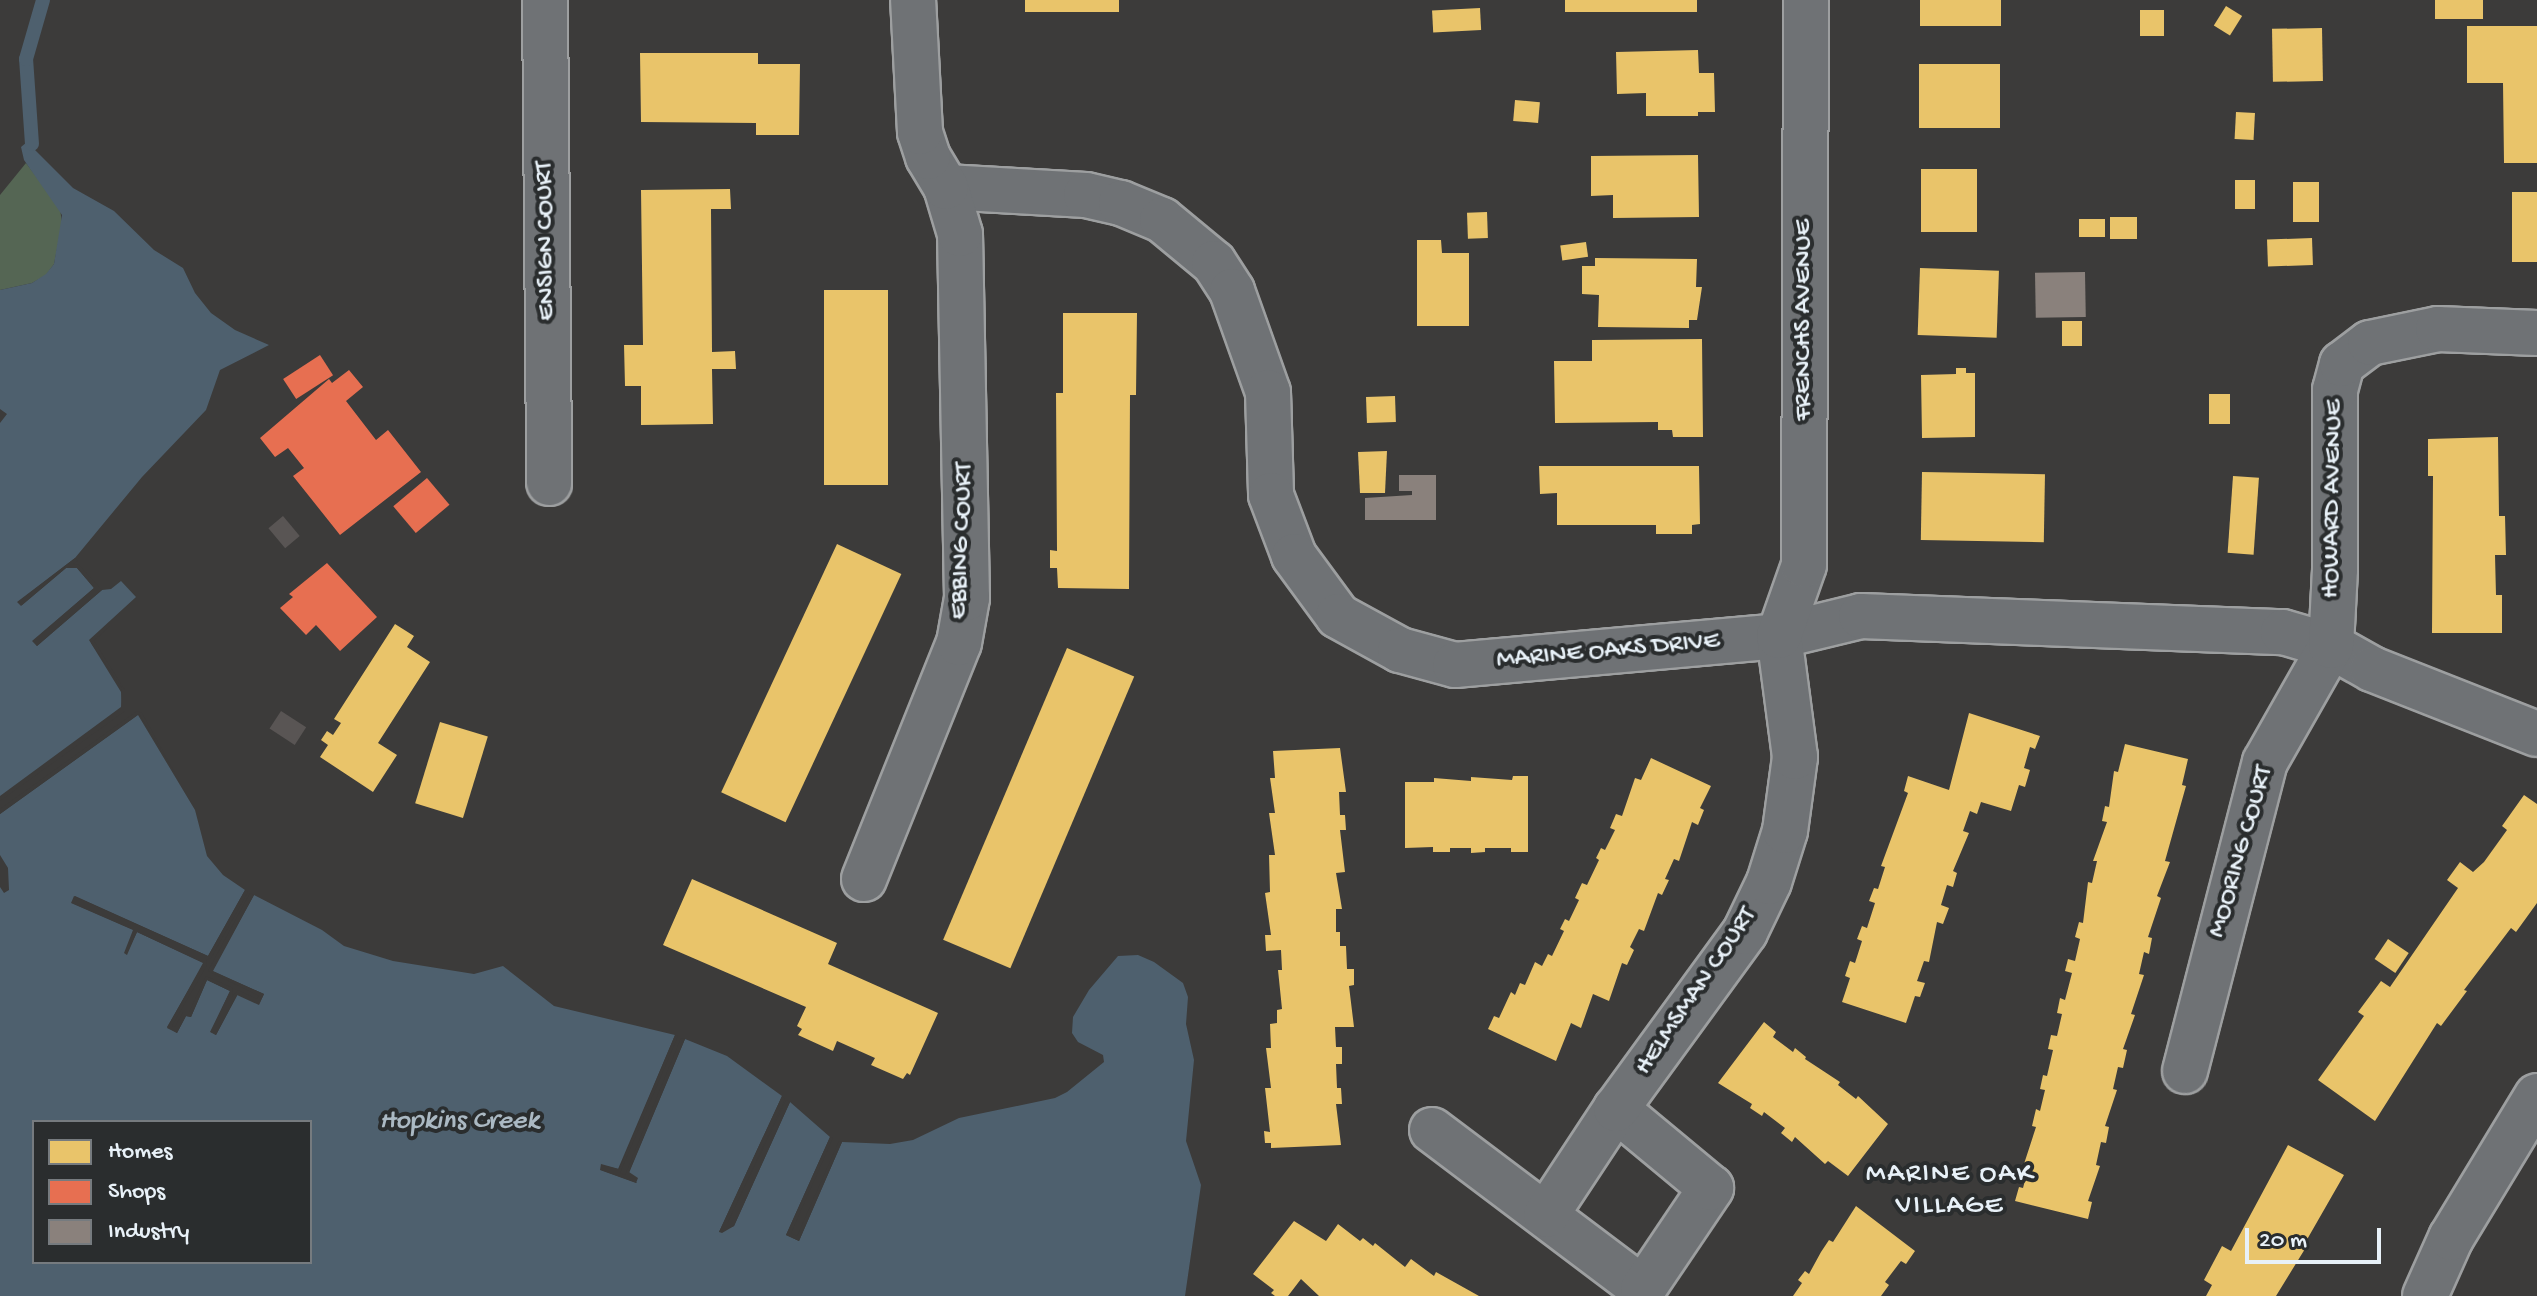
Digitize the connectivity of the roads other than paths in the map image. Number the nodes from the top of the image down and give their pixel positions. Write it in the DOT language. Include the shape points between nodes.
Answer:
graph roads {
  1 [pos="545,0"];
  2 [pos="913,0"];
  3 [pos="1806,0"];
  4 [pos="946,187"];
  5 [pos="2537,333"];
  6 [pos="549,483"];
  7 [pos="1779,636"];
  8 [pos="2331,646"];
  9 [pos="2537,734"];
  10 [pos="864,879"];
  11 [pos="2185,1071"];
  12 [pos="2537,1096"];
  13 [pos="1616,1109"];
  14 [pos="1432,1130"];
  15 [pos="1546,1215"];
  16 [pos="2425,1296"];
  1 -- 6 [label="street, ENSIGN COURT"];
  2 -- 4 [label="street, EBBING COURT" via="920,132"];
  3 -- 7 [label="street, FRENCHS AVENUE" via="1804,565"];
  4 -- 7 [label="street, MARINE OAKS DRIVE" via="1086,195 1121,203 1162,220 1214,263 1232,291 1268,392 1271,495 1294,556 1338,616 1400,650 1455,665"];
  4 -- 10 [label="street, EBBING COURT" via="960,234 963,275 967,598 959,643"];
  5 -- 8 [label="street, HOWARD AVENUE" via="2438,329 2370,343 2342,364 2335,390"];
  7 -- 8 [label="street, MARINE OAKS DRIVE" via="1877,616 2283,632"];
  7 -- 13 [label="street, HELMSMAN COURT" via="1795,757 1785,831 1769,882 1745,932"];
  8 -- 9 [label="street, MARINE OAKS DRIVE" via="2372,669"];
  8 -- 11 [label="street, MOORING COURT" via="2265,762"];
  12 -- 16 [label="street" via="2451,1238"];
  13 -- 15 [label="street, HELMSMAN COURT"];
  13 -- 15 [label="street" via="1711,1188 1643,1289"];
  14 -- 15 [label="street"];
}
